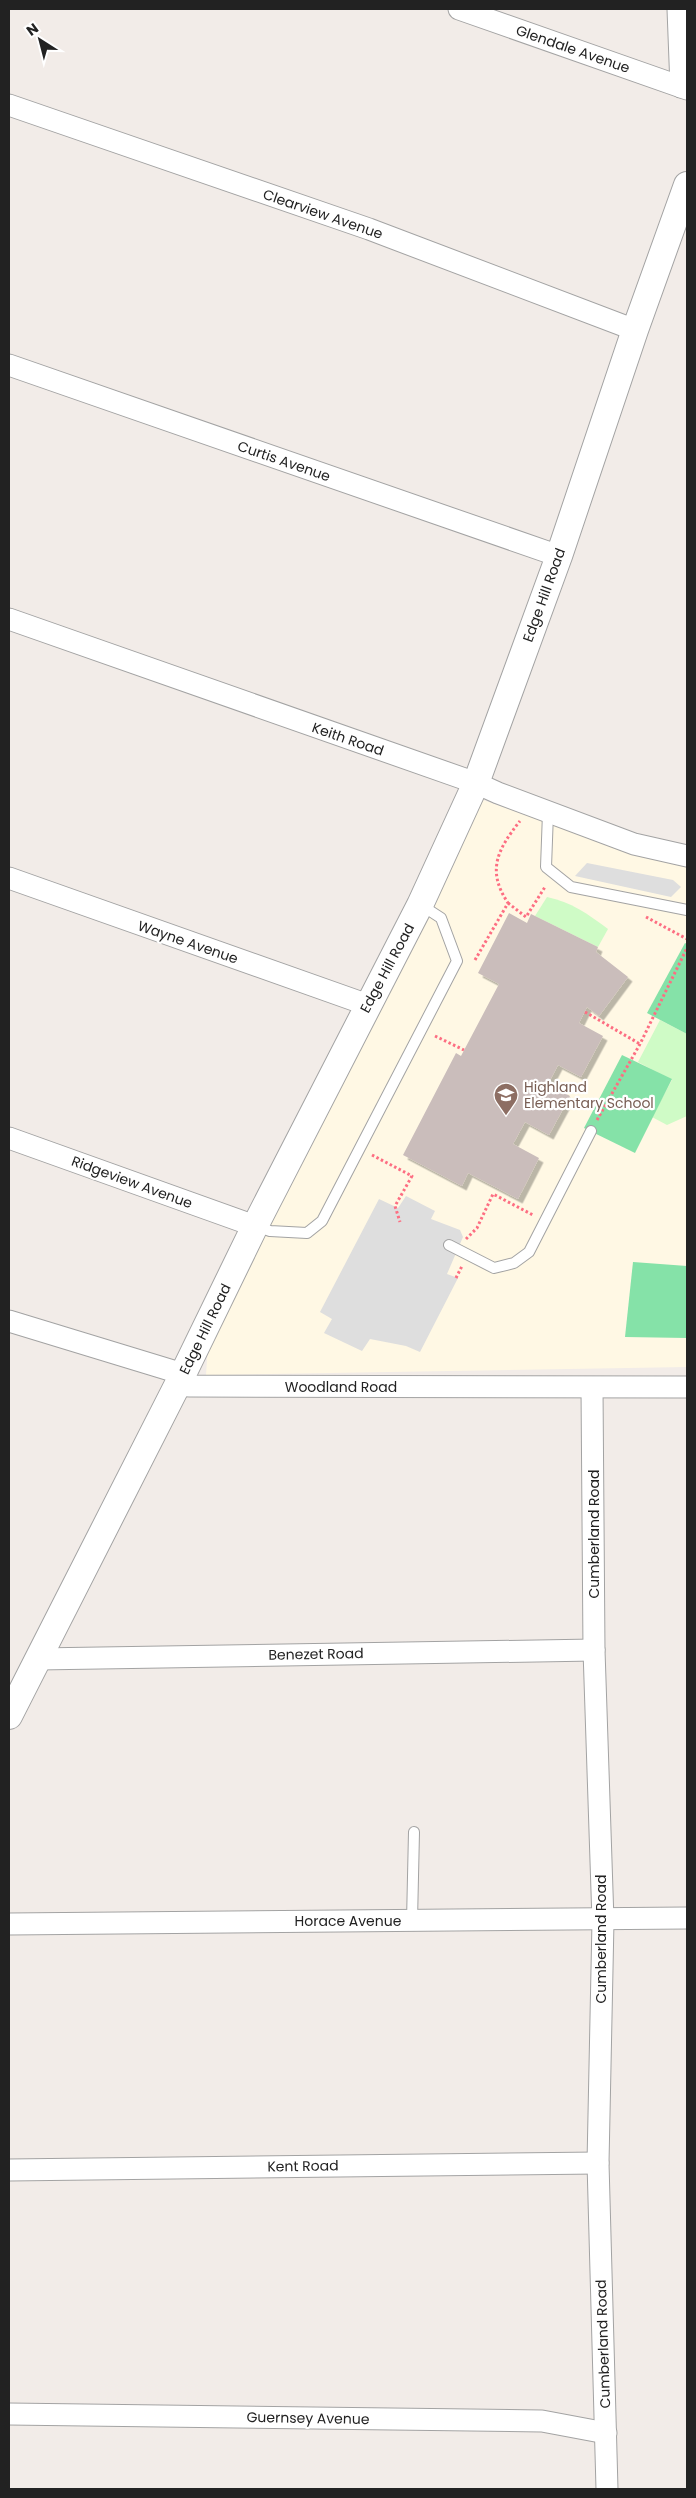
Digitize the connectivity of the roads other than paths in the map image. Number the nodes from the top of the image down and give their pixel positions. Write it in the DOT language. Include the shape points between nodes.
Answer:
graph roads {
  1 [pos="459,9"];
  2 [pos="678,9"];
  3 [pos="684,88"];
  4 [pos="9,105"];
  5 [pos="687,186"];
  6 [pos="635,330"];
  7 [pos="9,365"];
  8 [pos="559,556"];
  9 [pos="9,620"];
  10 [pos="476,783"];
  11 [pos="548,813"];
  12 [pos="687,856"];
  13 [pos="9,878"];
  14 [pos="420,905"];
  15 [pos="687,910"];
  16 [pos="368,1005"];
  17 [pos="591,1131"];
  18 [pos="9,1138"];
  19 [pos="255,1226"];
  20 [pos="449,1245"];
  21 [pos="9,1321"];
  22 [pos="183,1374"];
  23 [pos="687,1387"];
  24 [pos="592,1388"];
  25 [pos="594,1650"];
  26 [pos="38,1659"];
  27 [pos="9,1716"];
  28 [pos="414,1832"];
  29 [pos="687,1918"];
  30 [pos="412,1921"];
  31 [pos="602,1921"];
  32 [pos="9,1924"];
  33 [pos="598,2163"];
  34 [pos="9,2170"];
  35 [pos="9,2414"];
  36 [pos="606,2433"];
  37 [pos="606,2489"];
  1 -- 3 [label="street, Glendale Avenue"];
  2 -- 3 [label="street"];
  4 -- 6 [label="street, Clearview Avenue" via="369,229"];
  5 -- 6 [label="street, Edge Hill Road"];
  6 -- 8 [label="street, Edge Hill Road"];
  7 -- 8 [label="street, Curtis Avenue"];
  8 -- 10 [label="street, Edge Hill Road"];
  9 -- 10 [label="street, Keith Road"];
  10 -- 11 [label="street, Keith Road"];
  10 -- 14 [label="street, Edge Hill Road"];
  11 -- 12 [label="street, Keith Road" via="634,844"];
  11 -- 15 [label="lane" via="546,867 571,887"];
  13 -- 16 [label="street, Wayne Avenue"];
  14 -- 16 [label="street, Edge Hill Road"];
  14 -- 19 [label="lane" via="441,918 457,961 322,1221 307,1233 270,1231"];
  16 -- 19 [label="street, Edge Hill Road"];
  17 -- 20 [label="lane" via="529,1252 514,1263 494,1268"];
  18 -- 19 [label="street, Ridgeview Avenue"];
  19 -- 22 [label="street, Edge Hill Road"];
  21 -- 22 [label="street, Woodland Road"];
  22 -- 24 [label="street, Woodland Road" via="189,1386"];
  22 -- 26 [label="street, Edge Hill Road"];
  23 -- 24 [label="street, Woodland Road"];
  24 -- 25 [label="street, Cumberland Road"];
  25 -- 26 [label="street, Benezet Road"];
  25 -- 31 [label="street, Cumberland Road"];
  26 -- 27 [label="street, Edge Hill Road"];
  28 -- 30 [label="lane"];
  29 -- 31 [label="street, Horace Avenue"];
  30 -- 31 [label="street, Horace Avenue"];
  30 -- 32 [label="street, Horace Avenue"];
  31 -- 33 [label="street, Cumberland Road"];
  33 -- 34 [label="street, Kent Road"];
  33 -- 36 [label="street, Cumberland Road"];
  35 -- 36 [label="street, Guernsey Avenue" via="542,2422"];
  36 -- 37 [label="street, Cumberland Road"];
}
